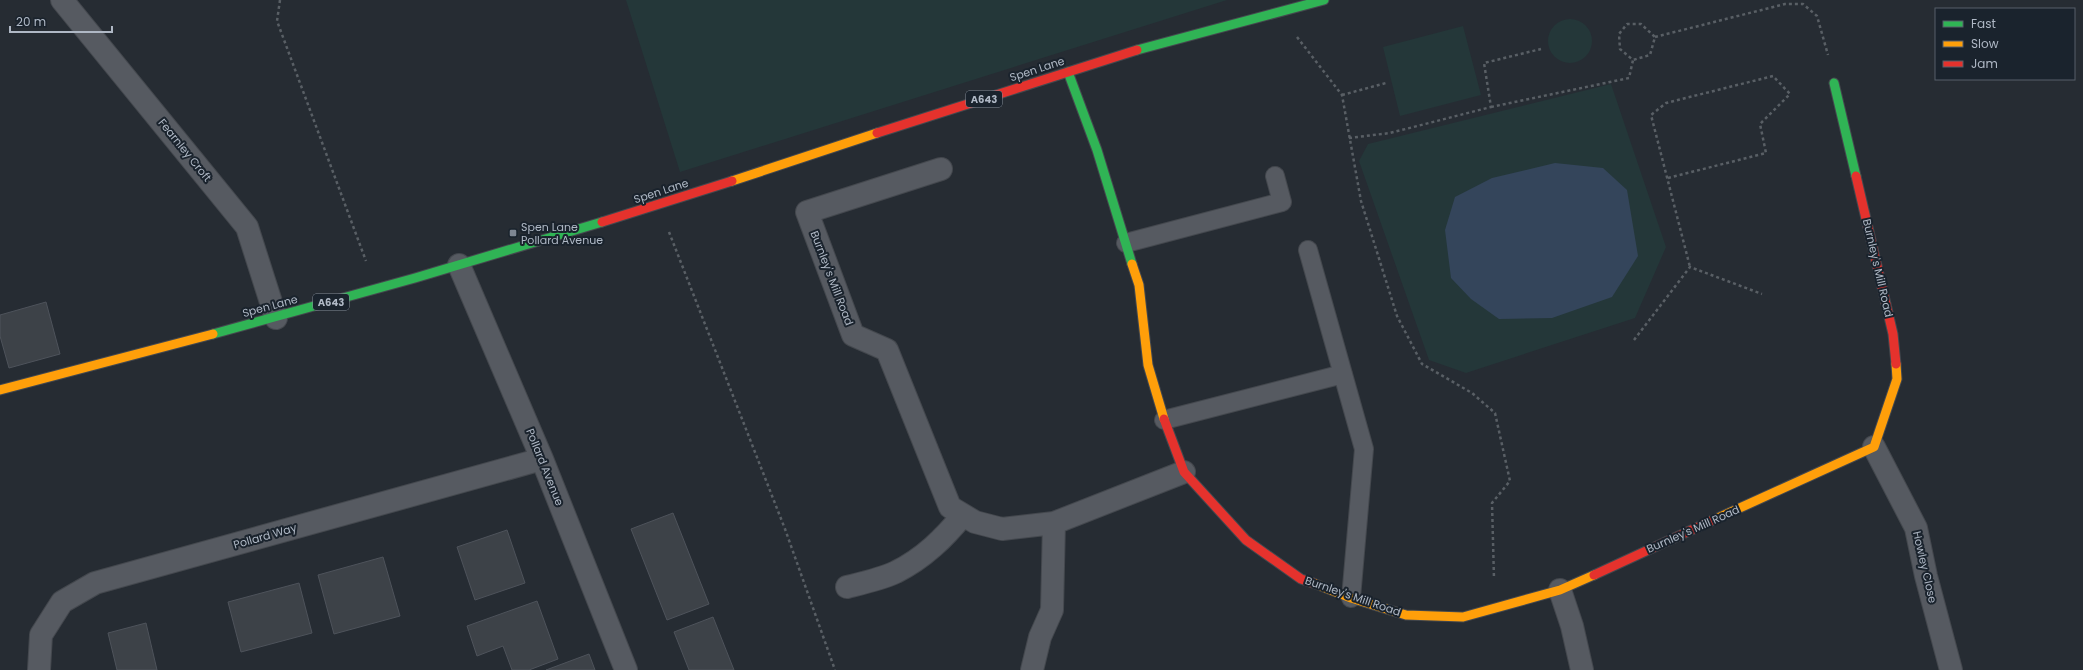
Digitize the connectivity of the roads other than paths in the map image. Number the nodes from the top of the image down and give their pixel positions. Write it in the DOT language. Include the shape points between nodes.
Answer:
graph roads {
  1 [pos="62,0"];
  2 [pos="1317,1"];
  3 [pos="1068,72"];
  4 [pos="1834,83"];
  5 [pos="941,169"];
  6 [pos="1275,176"];
  7 [pos="1126,243"];
  8 [pos="1308,250"];
  9 [pos="459,265"];
  10 [pos="276,318"];
  11 [pos="1343,374"];
  12 [pos="0,390"];
  13 [pos="1164,420"];
  14 [pos="1874,447"];
  15 [pos="542,459"];
  16 [pos="1184,472"];
  17 [pos="964,515"];
  18 [pos="1054,523"];
  19 [pos="847,587"];
  20 [pos="1560,590"];
  21 [pos="1351,598"];
  22 [pos="39,670"];
  23 [pos="626,670"];
  24 [pos="1032,670"];
  25 [pos="1582,670"];
  26 [pos="1951,670"];
  1 -- 10 [label="street, Fearnley Croft" via="247,227"];
  2 -- 3 [label="street, Spen Lane / A643"];
  3 -- 7 [label="street, Burnley's Mill Road" via="1097,150"];
  3 -- 9 [label="street, Spen Lane / A643" via="658,205"];
  4 -- 14 [label="street, Burnley's Mill Road" via="1893,334 1897,378"];
  5 -- 17 [label="street, Burnley's Mill Road" via="807,212 853,335 887,350 950,507"];
  6 -- 7 [label="lane" via="1282,202"];
  7 -- 13 [label="street, Burnley's Mill Road" via="1139,285 1148,365"];
  8 -- 11 [label="lane"];
  9 -- 10 [label="street, Spen Lane / A643"];
  9 -- 15 [label="street, Pollard Avenue"];
  10 -- 12 [label="street, Spen Lane / A643"];
  11 -- 13 [label="lane"];
  11 -- 21 [label="lane" via="1364,449"];
  13 -- 16 [label="street, Burnley's Mill Road"];
  14 -- 20 [label="street, Burnley's Mill Road"];
  14 -- 26 [label="street, Howley Close" via="1916,528"];
  15 -- 22 [label="street, Pollard Way" via="95,583 62,602 41,635"];
  15 -- 23 [label="street, Pollard Avenue"];
  16 -- 18 [label="street, Burnley's Mill Road"];
  16 -- 21 [label="street, Burnley's Mill Road" via="1246,540 1301,579"];
  17 -- 18 [label="street, Burnley's Mill Road" via="975,522 1002,529"];
  17 -- 19 [label="street" via="924,556 895,573"];
  18 -- 24 [label="street" via="1052,610 1040,637"];
  20 -- 21 [label="street, Burnley's Mill Road" via="1463,617 1406,615"];
  20 -- 25 [label="street" via="1572,626"];
}
